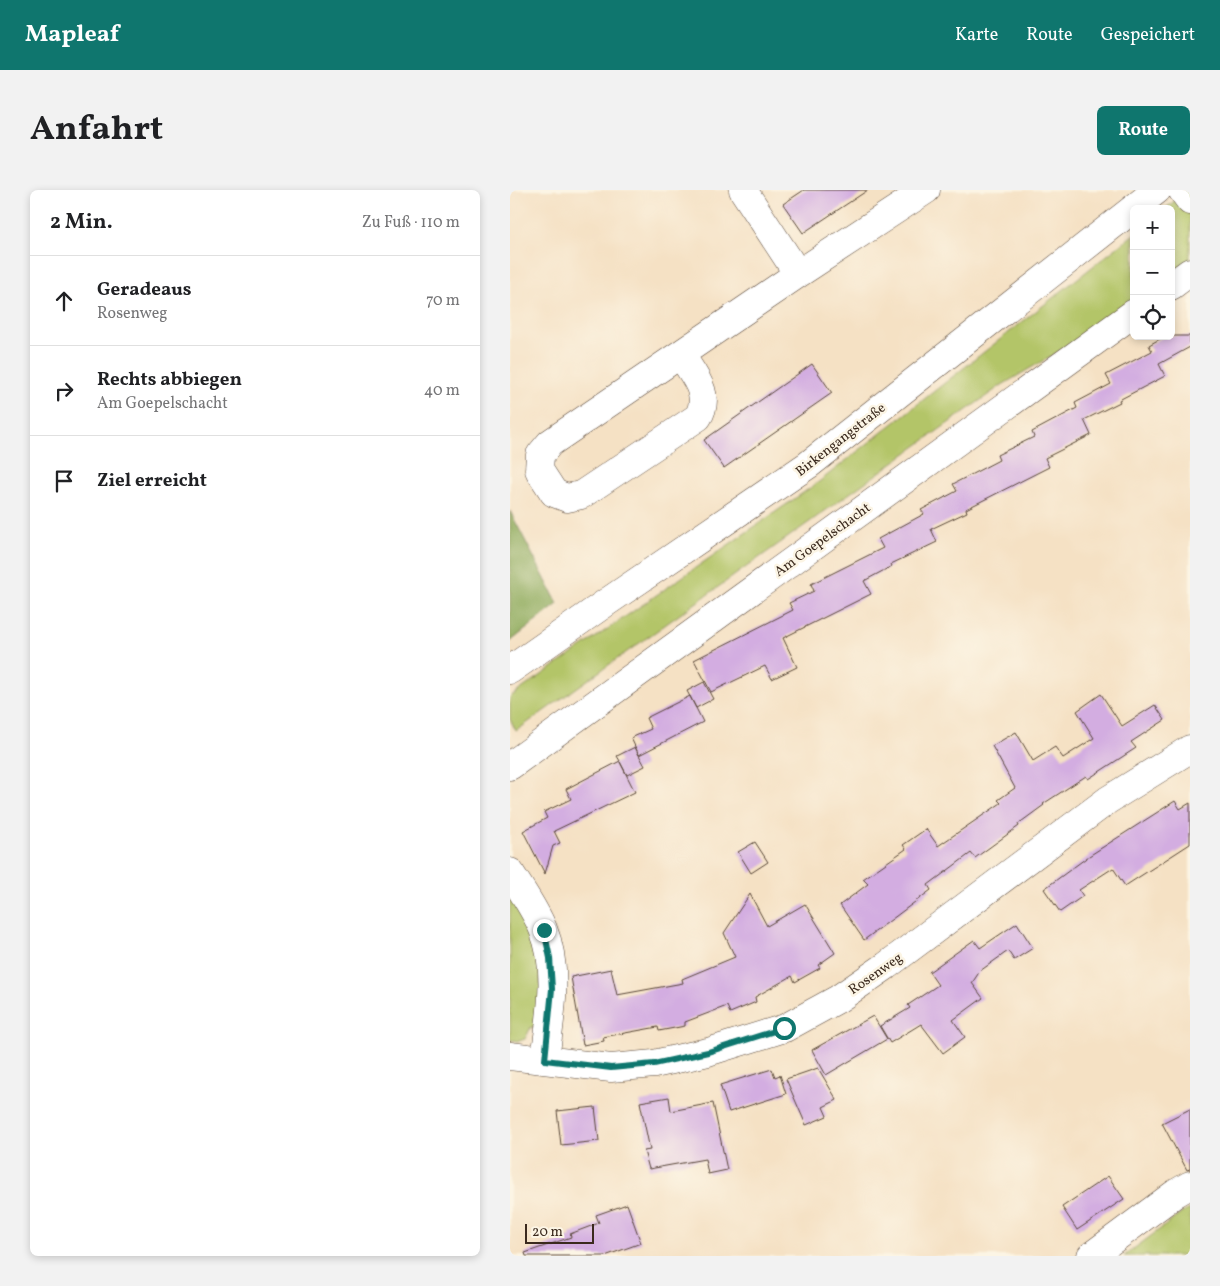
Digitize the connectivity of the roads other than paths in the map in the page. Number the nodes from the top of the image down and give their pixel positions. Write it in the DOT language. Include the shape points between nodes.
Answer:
graph roads {
  1 [pos="744,190"];
  2 [pos="926,190"];
  3 [pos="1157,190"];
  4 [pos="1182,190"];
  5 [pos="1190,201"];
  6 [pos="1190,272"];
  7 [pos="798,274"];
  8 [pos="1175,283"];
  9 [pos="1130,316"];
  10 [pos="680,355"];
  11 [pos="510,670"];
  12 [pos="1190,749"];
  13 [pos="510,766"];
  14 [pos="510,872"];
  15 [pos="510,1056"];
  16 [pos="545,1060"];
  17 [pos="1190,1185"];
  18 [pos="1091,1256"];
  1 -- 7 [label="street"];
  2 -- 7 [label="street"];
  3 -- 11 [label="street, Birkengangstraße" via="808,465"];
  4 -- 5 [label="street"];
  6 -- 8 [label="street"];
  7 -- 10 [label="street"];
  9 -- 13 [label="street, Am Goepelschacht"];
  10 -- 10 [label="street" via="704,396 698,417 581,495 567,498 554,493 539,470 540,455 550,443"];
  12 -- 16 [label="street, Rosenweg" via="1108,800 838,999 784,1028 708,1052 654,1064 611,1068"];
  14 -- 16 [label="street" via="544,930 550,958 552,989"];
  15 -- 16 [label="street, Rosenweg"];
  17 -- 18 [label="street"];
}
